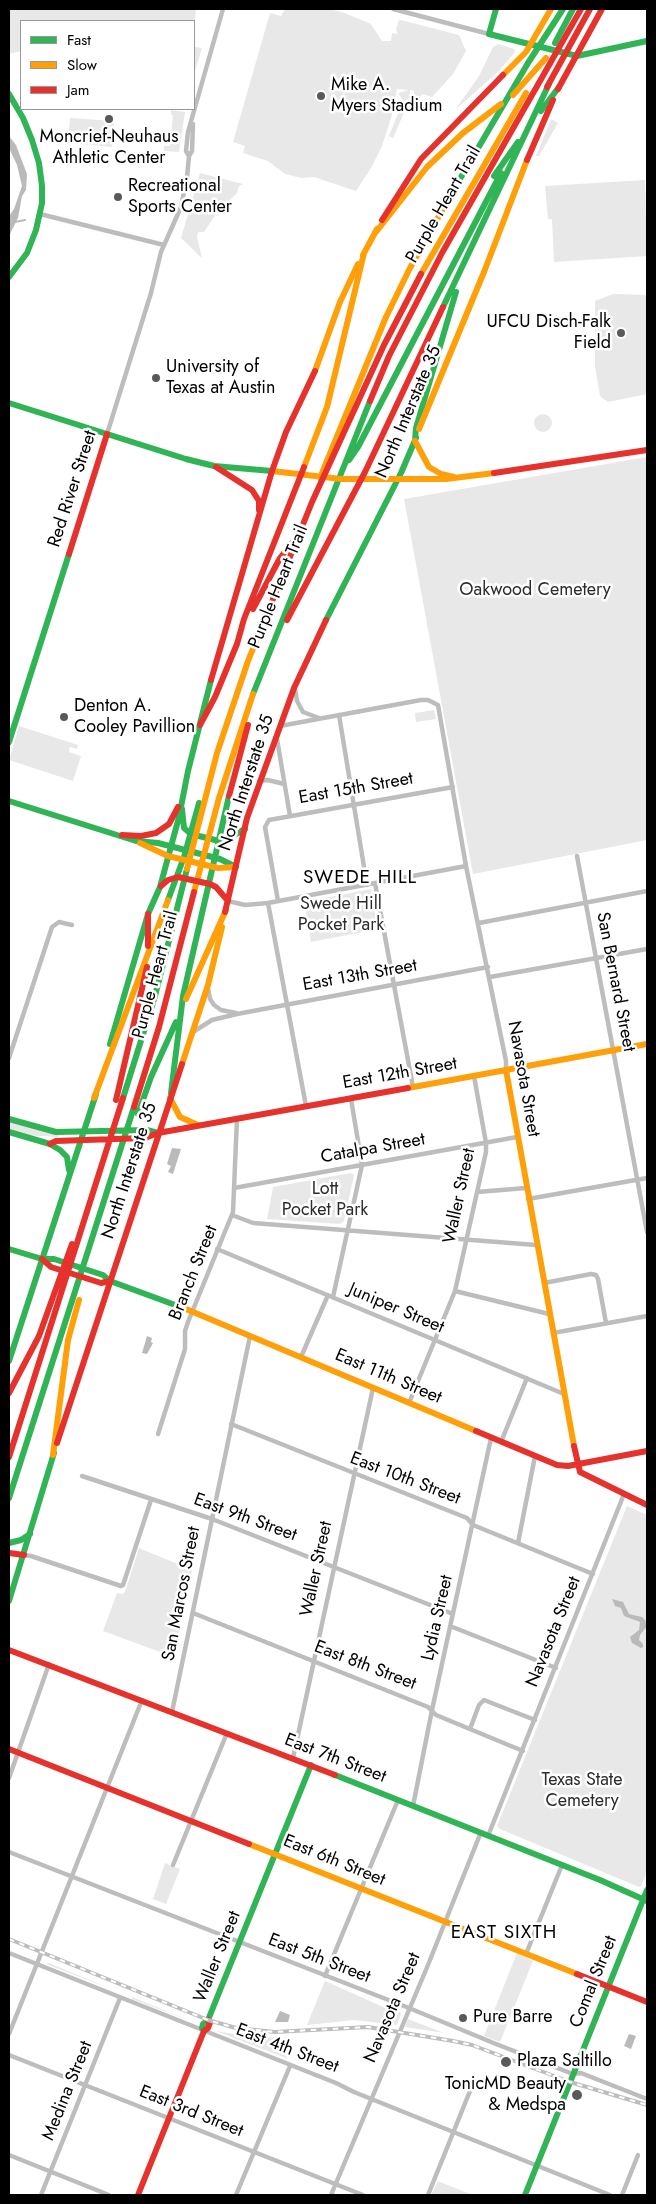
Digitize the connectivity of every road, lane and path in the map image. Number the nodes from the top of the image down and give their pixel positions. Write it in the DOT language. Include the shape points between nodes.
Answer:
graph roads {
  1 [pos="223,9"];
  2 [pos="393,9"];
  3 [pos="496,9"];
  4 [pos="551,9"];
  5 [pos="563,9"];
  6 [pos="573,9"];
  7 [pos="581,9"];
  8 [pos="590,9"];
  9 [pos="602,9"];
  10 [pos="489,34"];
  11 [pos="647,42"];
  12 [pos="531,45"];
  13 [pos="577,56"];
  14 [pos="546,58"];
  15 [pos="549,84"];
  16 [pos="559,87"];
  17 [pos="9,94"];
  18 [pos="40,214"];
  19 [pos="376,232"];
  20 [pos="449,242"];
  21 [pos="164,245"];
  22 [pos="364,252"];
  23 [pos="465,263"];
  24 [pos="9,277"];
  25 [pos="9,403"];
  26 [pos="107,434"];
  27 [pos="414,441"];
  28 [pos="647,450"];
  29 [pos="346,464"];
  30 [pos="214,466"];
  31 [pos="272,471"];
  32 [pos="459,478"];
  33 [pos="397,480"];
  34 [pos="312,502"];
  35 [pos="258,524"];
  36 [pos="297,537"];
  37 [pos="242,628"];
  38 [pos="270,648"];
  39 [pos="261,670"];
  40 [pos="294,688"];
  41 [pos="338,715"];
  42 [pos="320,718"];
  43 [pos="200,725"];
  44 [pos="280,726"];
  45 [pos="276,737"];
  46 [pos="9,742"];
  47 [pos="217,753"];
  48 [pos="259,781"];
  49 [pos="284,784"];
  50 [pos="453,786"];
  51 [pos="9,801"];
  52 [pos="182,802"];
  53 [pos="353,805"];
  54 [pos="290,816"];
  55 [pos="245,829"];
  56 [pos="113,834"];
  57 [pos="136,841"];
  58 [pos="171,847"];
  59 [pos="168,856"];
  60 [pos="577,856"];
  61 [pos="466,866"];
  62 [pos="236,867"];
  63 [pos="375,884"];
  64 [pos="367,885"];
  65 [pos="160,887"];
  66 [pos="647,891"];
  67 [pos="278,901"];
  68 [pos="228,902"];
  69 [pos="268,903"];
  70 [pos="586,903"];
  71 [pos="226,910"];
  72 [pos="148,914"];
  73 [pos="479,923"];
  74 [pos="72,925"];
  75 [pos="647,949"];
  76 [pos="596,958"];
  77 [pos="488,968"];
  78 [pos="490,977"];
  79 [pos="394,984"];
  80 [pos="208,985"];
  81 [pos="287,1003"];
  82 [pos="237,1014"];
  83 [pos="192,1032"];
  84 [pos="647,1044"];
  85 [pos="614,1050"];
  86 [pos="9,1058"];
  87 [pos="506,1070"];
  88 [pos="474,1076"];
  89 [pos="413,1087"];
  90 [pos="170,1096"];
  91 [pos="94,1098"];
  92 [pos="351,1099"];
  93 [pos="306,1106"];
  94 [pos="9,1118"];
  95 [pos="237,1118"];
  96 [pos="200,1125"];
  97 [pos="9,1132"];
  98 [pos="83,1132"];
  99 [pos="158,1133"];
  100 [pos="517,1137"];
  101 [pos="80,1141"];
  102 [pos="486,1143"];
  103 [pos="50,1144"];
  104 [pos="362,1165"];
  105 [pos="99,1172"];
  106 [pos="70,1174"];
  107 [pos="113,1176"];
  108 [pos="647,1178"];
  109 [pos="638,1180"];
  110 [pos="234,1188"];
  111 [pos="526,1188"];
  112 [pos="477,1192"];
  113 [pos="528,1200"];
  114 [pos="89,1205"];
  115 [pos="232,1215"];
  116 [pos="99,1219"];
  117 [pos="348,1230"];
  118 [pos="647,1232"];
  119 [pos="466,1240"];
  120 [pos="536,1245"];
  121 [pos="9,1248"];
  122 [pos="217,1249"];
  123 [pos="42,1259"];
  124 [pos="110,1281"];
  125 [pos="544,1283"];
  126 [pos="455,1292"];
  127 [pos="330,1296"];
  128 [pos="193,1310"];
  129 [pos="549,1314"];
  130 [pos="647,1316"];
  131 [pos="606,1323"];
  132 [pos="553,1333"];
  133 [pos="250,1336"];
  134 [pos="435,1340"];
  135 [pos="11,1349"];
  136 [pos="301,1357"];
  137 [pos="9,1362"];
  138 [pos="527,1378"];
  139 [pos="373,1388"];
  140 [pos="9,1394"];
  141 [pos="564,1394"];
  142 [pos="410,1403"];
  143 [pos="231,1424"];
  144 [pos="158,1434"];
  145 [pos="491,1438"];
  146 [pos="501,1442"];
  147 [pos="647,1451"];
  148 [pos="53,1455"];
  149 [pos="535,1456"];
  150 [pos="9,1457"];
  151 [pos="577,1464"];
  152 [pos="353,1474"];
  153 [pos="82,1476"];
  154 [pos="624,1494"];
  155 [pos="9,1498"];
  156 [pos="151,1500"];
  157 [pos="647,1505"];
  158 [pos="212,1519"];
  159 [pos="473,1525"];
  160 [pos="31,1533"];
  161 [pos="9,1543"];
  162 [pos="518,1543"];
  163 [pos="9,1553"];
  164 [pos="24,1555"];
  165 [pos="334,1566"];
  166 [pos="593,1574"];
  167 [pos="9,1601"];
  168 [pos="193,1613"];
  169 [pos="453,1614"];
  170 [pos="450,1626"];
  171 [pos="9,1650"];
  172 [pos="313,1662"];
  173 [pos="50,1664"];
  174 [pos="556,1668"];
  175 [pos="142,1700"];
  176 [pos="432,1710"];
  177 [pos="172,1712"];
  178 [pos="536,1720"];
  179 [pos="470,1729"];
  180 [pos="227,1733"];
  181 [pos="9,1748"];
  182 [pos="523,1751"];
  183 [pos="19,1752"];
  184 [pos="293,1758"];
  185 [pos="311,1765"];
  186 [pos="9,1778"];
  187 [pos="107,1786"];
  188 [pos="398,1800"];
  189 [pos="413,1806"];
  190 [pos="191,1820"];
  191 [pos="481,1832"];
  192 [pos="488,1836"];
  193 [pos="9,1852"];
  194 [pos="276,1854"];
  195 [pos="173,1865"];
  196 [pos="562,1865"];
  197 [pos="70,1876"];
  198 [pos="362,1888"];
  199 [pos="647,1890"];
  200 [pos="645,1900"];
  201 [pos="445,1921"];
  202 [pos="240,1944"];
  203 [pos="9,1953"];
  204 [pos="526,1954"];
  205 [pos="35,1964"];
  206 [pos="325,1976"];
  207 [pos="608,1987"];
  208 [pos="120,1998"];
  209 [pos="647,2002"];
  210 [pos="409,2008"];
  211 [pos="204,2031"];
  212 [pos="9,2034"];
  213 [pos="9,2055"];
  214 [pos="290,2066"];
  215 [pos="573,2074"];
  216 [pos="85,2085"];
  217 [pos="472,2086"];
  218 [pos="371,2099"];
  219 [pos="647,2099"];
  220 [pos="169,2118"];
  221 [pos="454,2131"];
  222 [pos="254,2152"];
  223 [pos="9,2155"];
  224 [pos="638,2155"];
  225 [pos="536,2165"];
  226 [pos="50,2172"];
  227 [pos="335,2184"];
  228 [pos="40,2195"];
  229 [pos="109,2195"];
  230 [pos="138,2195"];
  231 [pos="236,2195"];
  232 [pos="331,2195"];
  233 [pos="363,2195"];
  234 [pos="428,2195"];
  235 [pos="524,2195"];
  236 [pos="610,2195"];
  237 [pos="622,2195"];
  1 -- 21 [label="street, Red River Street" via="192,123 192,151 181,207"];
  2 -- 10 [label="street"];
  3 -- 10 [label="main road"];
  4 -- 12 [label="main road"];
  5 -- 34 [label="main road, Purple Heart Trail" via="447,200 386,317 324,465"];
  6 -- 14 [label="main road, Purple Heart Trail"];
  7 -- 20 [label="main road, Purple Heart Trail"];
  8 -- 15 [label="main road, Purple Heart Trail"];
  9 -- 13 [label="main road, North Interstate 35"];
  10 -- 12 [label="main road"];
  11 -- 13 [label="main road"];
  12 -- 13 [label="main road"];
  12 -- 19 [label="main road" via="421,159"];
  13 -- 16 [label="main road, North Interstate 35"];
  14 -- 19 [label="main road" via="517,92 427,166"];
  14 -- 34 [label="main road, Purple Heart Trail" via="398,318"];
  15 -- 23 [label="main road"];
  15 -- 29 [label="main road, Purple Heart Trail" via="358,447"];
  16 -- 20 [label="main road"];
  16 -- 27 [label="main road, North Interstate 35"];
  17 -- 18 [label="main road" via="28,128 39,163 42,186"];
  18 -- 21 [label="street"];
  18 -- 24 [label="main road" via="27,253"];
  19 -- 22 [label="main road"];
  20 -- 29 [label="main road, Purple Heart Trail" via="389,356 350,446"];
  21 -- 26 [label="street, Red River Street"];
  22 -- 31 [label="main road" via="340,302"];
  22 -- 37 [label="main road" via="327,407"];
  23 -- 27 [label="main road"];
  23 -- 38 [label="main road" via="365,472 281,633"];
  25 -- 26 [label="main road"];
  26 -- 30 [label="main road"];
  26 -- 46 [label="main road, Red River Street"];
  27 -- 32 [label="main road" via="429,466 441,474"];
  27 -- 33 [label="main road, North Interstate 35"];
  28 -- 32 [label="main road"];
  29 -- 38 [label="main road, Purple Heart Trail"];
  30 -- 31 [label="main road"];
  30 -- 35 [label="main road" via="252,490 260,503"];
  31 -- 33 [label="main road" via="341,479"];
  31 -- 35 [label="main road"];
  32 -- 33 [label="main road"];
  33 -- 40 [label="main road, North Interstate 35"];
  34 -- 36 [label="main road, Purple Heart Trail"];
  35 -- 43 [label="main road" via="223,635"];
  36 -- 37 [label="main road" via="280,558"];
  36 -- 47 [label="main road, Purple Heart Trail" via="248,661"];
  37 -- 43 [label="main road" via="215,697"];
  38 -- 39 [label="main road, Purple Heart Trail"];
  39 -- 90 [label="main road" via="183,996"];
  39 -- 107 [label="main road, Purple Heart Trail" via="230,758 159,1026"];
  40 -- 42 [label="street" via="303,712"];
  40 -- 44 [label="main road, North Interstate 35"];
  41 -- 42 [label="street"];
  41 -- 50 [label="street, Navasota Street" via="421,700 434,702 440,710"];
  41 -- 53 [label="street"];
  42 -- 44 [label="street"];
  43 -- 52 [label="main road"];
  44 -- 45 [label="main road, North Interstate 35"];
  45 -- 48 [label="main road, North Interstate 35"];
  45 -- 49 [label="street"];
  47 -- 91 [label="main road" via="184,857"];
  47 -- 105 [label="main road, Purple Heart Trail" via="155,996"];
  48 -- 49 [label="street"];
  48 -- 55 [label="main road, North Interstate 35"];
  49 -- 54 [label="street"];
  50 -- 53 [label="street, East 15th Street"];
  50 -- 61 [label="street, Navasota Street"];
  51 -- 56 [label="main road"];
  52 -- 55 [label="main road" via="184,828 191,834 219,841"];
  52 -- 56 [label="main road" via="169,824 155,834"];
  52 -- 58 [label="main road"];
  53 -- 54 [label="street, East 15th Street"];
  53 -- 64 [label="street"];
  54 -- 67 [label="street, East 15th Street" via="266,823"];
  55 -- 62 [label="main road, North Interstate 35"];
  56 -- 57 [label="main road"];
  57 -- 58 [label="main road"];
  57 -- 59 [label="main road"];
  58 -- 59 [label="main road"];
  58 -- 62 [label="main road" via="220,859"];
  59 -- 62 [label="main road" via="218,868"];
  59 -- 65 [label="main road"];
  60 -- 70 [label="street, San Bernard Street"];
  61 -- 63 [label="street"];
  61 -- 73 [label="street, Navasota Street"];
  62 -- 68 [label="main road, North Interstate 35"];
  63 -- 64 [label="street"];
  63 -- 79 [label="street"];
  64 -- 67 [label="street"];
  65 -- 68 [label="main road" via="178,877 210,884"];
  65 -- 72 [label="main road"];
  66 -- 70 [label="street"];
  67 -- 69 [label="street"];
  68 -- 69 [label="street"];
  68 -- 71 [label="main road, North Interstate 35"];
  69 -- 81 [label="street"];
  70 -- 73 [label="street"];
  70 -- 76 [label="street, San Bernard Street"];
  71 -- 80 [label="main road, North Interstate 35"];
  71 -- 107 [label="main road" via="151,1077 129,1144"];
  72 -- 91 [label="main road"];
  72 -- 105 [label="main road" via="146,977 117,1099 102,1145"];
  73 -- 77 [label="street, Navasota Street"];
  74 -- 86 [label="street" via="59,922 52,927"];
  75 -- 76 [label="street"];
  76 -- 78 [label="street"];
  76 -- 85 [label="street, San Bernard Street"];
  77 -- 78 [label="street, Navasota Street"];
  77 -- 79 [label="street, East 13th Street"];
  78 -- 87 [label="street, Navasota Street"];
  79 -- 81 [label="street, East 13th Street"];
  79 -- 89 [label="street"];
  80 -- 82 [label="street" via="214,1005"];
  80 -- 83 [label="main road, North Interstate 35"];
  81 -- 82 [label="street, East 13th Street"];
  81 -- 93 [label="street"];
  82 -- 83 [label="street, East 13th Street" via="212,1020"];
  83 -- 90 [label="main road, North Interstate 35"];
  84 -- 85 [label="main road, East 12th Street"];
  85 -- 87 [label="main road, East 12th Street"];
  85 -- 109 [label="street, San Bernard Street"];
  87 -- 88 [label="main road, East 12th Street"];
  87 -- 100 [label="main road, Navasota Street"];
  88 -- 89 [label="main road, East 12th Street"];
  88 -- 102 [label="street, Waller Street"];
  89 -- 92 [label="main road, East 12th Street"];
  90 -- 96 [label="main road" via="180,1117"];
  90 -- 99 [label="main road, North Interstate 35"];
  91 -- 98 [label="main road"];
  92 -- 93 [label="main road, East 12th Street"];
  92 -- 104 [label="street"];
  93 -- 95 [label="main road, East 12th Street"];
  94 -- 98 [label="main road, East 12th Street" via="56,1132"];
  95 -- 96 [label="main road, East 12th Street"];
  95 -- 110 [label="street, Branch Street"];
  96 -- 99 [label="main road, East 12th Street"];
  97 -- 103 [label="main road, East 12th Street"];
  98 -- 99 [label="main road, East 12th Street" via="147,1130"];
  98 -- 101 [label="main road"];
  99 -- 101 [label="main road, East 12th Street" via="145,1138"];
  99 -- 124 [label="main road, North Interstate 35"];
  100 -- 102 [label="street, Catalpa Street"];
  100 -- 111 [label="main road, Navasota Street"];
  101 -- 103 [label="main road, East 12th Street"];
  101 -- 106 [label="main road"];
  102 -- 104 [label="street, Catalpa Street"];
  102 -- 112 [label="street, Waller Street"];
  103 -- 106 [label="main road" via="66,1157"];
  104 -- 110 [label="street, Catalpa Street"];
  104 -- 117 [label="street"];
  105 -- 114 [label="main road, Purple Heart Trail"];
  106 -- 123 [label="main road"];
  107 -- 116 [label="main road, Purple Heart Trail"];
  108 -- 109 [label="street"];
  109 -- 113 [label="street"];
  109 -- 118 [label="street, San Bernard Street"];
  110 -- 115 [label="street, Branch Street"];
  111 -- 112 [label="street"];
  111 -- 113 [label="main road, Navasota Street"];
  112 -- 119 [label="street, Waller Street"];
  113 -- 120 [label="main road, Navasota Street"];
  114 -- 140 [label="main road" via="66,1257 40,1336"];
  114 -- 150 [label="main road, Purple Heart Trail"];
  115 -- 117 [label="street" via="253,1223"];
  115 -- 122 [label="street, Branch Street"];
  116 -- 148 [label="main road" via="68,1340"];
  116 -- 155 [label="main road, Purple Heart Trail"];
  117 -- 119 [label="street"];
  117 -- 127 [label="street"];
  119 -- 120 [label="street"];
  119 -- 126 [label="street, Waller Street"];
  120 -- 125 [label="main road, Navasota Street"];
  121 -- 123 [label="main road, East 11th Street"];
  122 -- 127 [label="street, Juniper Street"];
  122 -- 128 [label="street, Branch Street"];
  123 -- 124 [label="main road, East 11th Street" via="54,1259 103,1274"];
  123 -- 124 [label="main road, East 11th Street" via="51,1267 101,1283"];
  123 -- 135 [label="main road"];
  124 -- 128 [label="main road, East 11th Street"];
  124 -- 148 [label="main road, North Interstate 35"];
  125 -- 129 [label="main road, Navasota Street"];
  125 -- 131 [label="street" via="596,1275"];
  126 -- 129 [label="street"];
  126 -- 134 [label="street, Waller Street"];
  127 -- 134 [label="street, Juniper Street"];
  127 -- 136 [label="street"];
  128 -- 133 [label="main road, East 11th Street"];
  128 -- 144 [label="street, Branch Street" via="185,1332 185,1349"];
  129 -- 132 [label="main road, Navasota Street"];
  130 -- 131 [label="street"];
  131 -- 132 [label="street"];
  132 -- 141 [label="main road, Navasota Street"];
  133 -- 136 [label="main road, East 11th Street"];
  133 -- 143 [label="street, San Marcos Street"];
  134 -- 138 [label="street, Juniper Street"];
  134 -- 142 [label="street, Waller Street"];
  135 -- 137 [label="main road"];
  136 -- 139 [label="main road, East 11th Street"];
  138 -- 141 [label="street, Juniper Street"];
  138 -- 146 [label="street"];
  139 -- 142 [label="main road, East 11th Street"];
  139 -- 152 [label="street, Waller Street"];
  141 -- 151 [label="main road, Navasota Street"];
  142 -- 145 [label="main road, East 11th Street"];
  143 -- 152 [label="street, East 10th Street"];
  143 -- 158 [label="street, San Marcos Street"];
  145 -- 146 [label="main road, East 11th Street"];
  145 -- 159 [label="street, Lydia Street"];
  146 -- 149 [label="main road, East 11th Street"];
  147 -- 151 [label="main road, East 11th Street"];
  148 -- 160 [label="main road, North Interstate 35"];
  149 -- 151 [label="main road, East 11th Street" via="561,1466"];
  149 -- 162 [label="street"];
  151 -- 154 [label="main road" via="584,1476"];
  152 -- 159 [label="street, East 10th Street" via="468,1518"];
  152 -- 165 [label="street, Waller Street"];
  153 -- 156 [label="street, East 9th Street"];
  154 -- 157 [label="main road"];
  154 -- 166 [label="street, Navasota Street"];
  156 -- 158 [label="street, East 9th Street"];
  156 -- 164 [label="street" via="123,1585"];
  158 -- 165 [label="street, East 9th Street"];
  158 -- 168 [label="street, San Marcos Street"];
  159 -- 162 [label="street, East 10th Street"];
  159 -- 169 [label="street, Lydia Street"];
  160 -- 161 [label="main road"];
  160 -- 164 [label="main road, North Interstate 35"];
  162 -- 166 [label="street, East 10th Street"];
  163 -- 164 [label="main road"];
  164 -- 167 [label="main road, North Interstate 35"];
  165 -- 169 [label="street, East 9th Street"];
  165 -- 172 [label="street, Waller Street"];
  166 -- 174 [label="street, Navasota Street"];
  168 -- 172 [label="street, East 8th Street"];
  168 -- 177 [label="street, San Marcos Street"];
  169 -- 170 [label="street, Lydia Street"];
  170 -- 174 [label="street"];
  170 -- 176 [label="street, Lydia Street"];
  171 -- 173 [label="main road, East 7th Street"];
  172 -- 176 [label="street, East 8th Street"];
  172 -- 184 [label="street, Waller Street"];
  173 -- 175 [label="main road, East 7th Street"];
  173 -- 183 [label="street"];
  174 -- 178 [label="street, Navasota Street"];
  175 -- 177 [label="main road, East 7th Street"];
  175 -- 187 [label="street"];
  176 -- 179 [label="street, East 8th Street" via="436,1715"];
  176 -- 189 [label="street, Lydia Street"];
  177 -- 180 [label="main road, East 7th Street"];
  178 -- 179 [label="street" via="486,1700 480,1703"];
  178 -- 182 [label="street, Navasota Street"];
  179 -- 182 [label="street, East 8th Street"];
  180 -- 184 [label="main road, East 7th Street"];
  180 -- 190 [label="street"];
  181 -- 183 [label="main road, East 6th Street"];
  182 -- 192 [label="street, Navasota Street"];
  183 -- 186 [label="street"];
  183 -- 187 [label="main road, East 6th Street"];
  184 -- 185 [label="main road, East 7th Street"];
  185 -- 188 [label="main road, East 7th Street"];
  185 -- 194 [label="main road, Waller Street"];
  187 -- 190 [label="main road, East 6th Street"];
  187 -- 197 [label="street"];
  188 -- 189 [label="main road, East 7th Street"];
  188 -- 198 [label="street"];
  189 -- 191 [label="main road, East 7th Street"];
  190 -- 194 [label="main road, East 6th Street"];
  190 -- 195 [label="street"];
  191 -- 192 [label="main road, East 7th Street"];
  191 -- 201 [label="street, Navasota Street"];
  192 -- 196 [label="main road, East 7th Street"];
  193 -- 197 [label="street, East 5th Street"];
  194 -- 198 [label="main road, East 6th Street"];
  194 -- 202 [label="main road, Waller Street"];
  196 -- 200 [label="main road, East 7th Street"];
  196 -- 204 [label="street"];
  197 -- 202 [label="street, East 5th Street"];
  197 -- 205 [label="street"];
  198 -- 201 [label="main road, East 6th Street"];
  198 -- 206 [label="street"];
  199 -- 200 [label="main road, Comal Street"];
  200 -- 207 [label="main road, Comal Street"];
  201 -- 204 [label="main road, East 6th Street"];
  201 -- 210 [label="street, Navasota Street"];
  202 -- 206 [label="street, East 5th Street"];
  202 -- 211 [label="main road, Waller Street" via="208,2020 205,2020"];
  203 -- 205 [label="street, East 4th Street"];
  204 -- 207 [label="main road, East 6th Street"];
  205 -- 208 [label="street, East 4th Street"];
  205 -- 212 [label="street"];
  206 -- 210 [label="street, East 5th Street"];
  207 -- 209 [label="main road, East 6th Street"];
  207 -- 215 [label="main road, Comal Street"];
  208 -- 211 [label="street, East 4th Street"];
  208 -- 216 [label="street, Medina Street"];
  210 -- 215 [label="street, East 5th Street"];
  210 -- 218 [label="street, Navasota Street"];
  211 -- 214 [label="street, East 4th Street"];
  211 -- 220 [label="main road, Waller Street"];
  213 -- 216 [label="street, East 3rd Street"];
  214 -- 218 [label="street, East 4th Street"];
  214 -- 222 [label="street"];
  215 -- 219 [label="street, East 5th Street" via="582,2073"];
  215 -- 225 [label="main road, Comal Street"];
  216 -- 220 [label="street, East 3rd Street"];
  216 -- 226 [label="street, Medina Street"];
  217 -- 221 [label="street"];
  218 -- 221 [label="street, East 4th Street"];
  218 -- 227 [label="street, Navasota Street"];
  220 -- 222 [label="street, East 3rd Street"];
  220 -- 230 [label="main road, Waller Street"];
  221 -- 225 [label="street, East 4th Street"];
  221 -- 234 [label="street"];
  222 -- 227 [label="street, East 3rd Street"];
  222 -- 231 [label="street"];
  223 -- 226 [label="street"];
  224 -- 237 [label="street"];
  225 -- 235 [label="main road, Comal Street"];
  225 -- 236 [label="street, East 4th Street"];
  226 -- 228 [label="street, Medina Street"];
  226 -- 229 [label="street"];
  227 -- 232 [label="street, Navasota Street"];
  227 -- 233 [label="street, East 3rd Street"];
}
